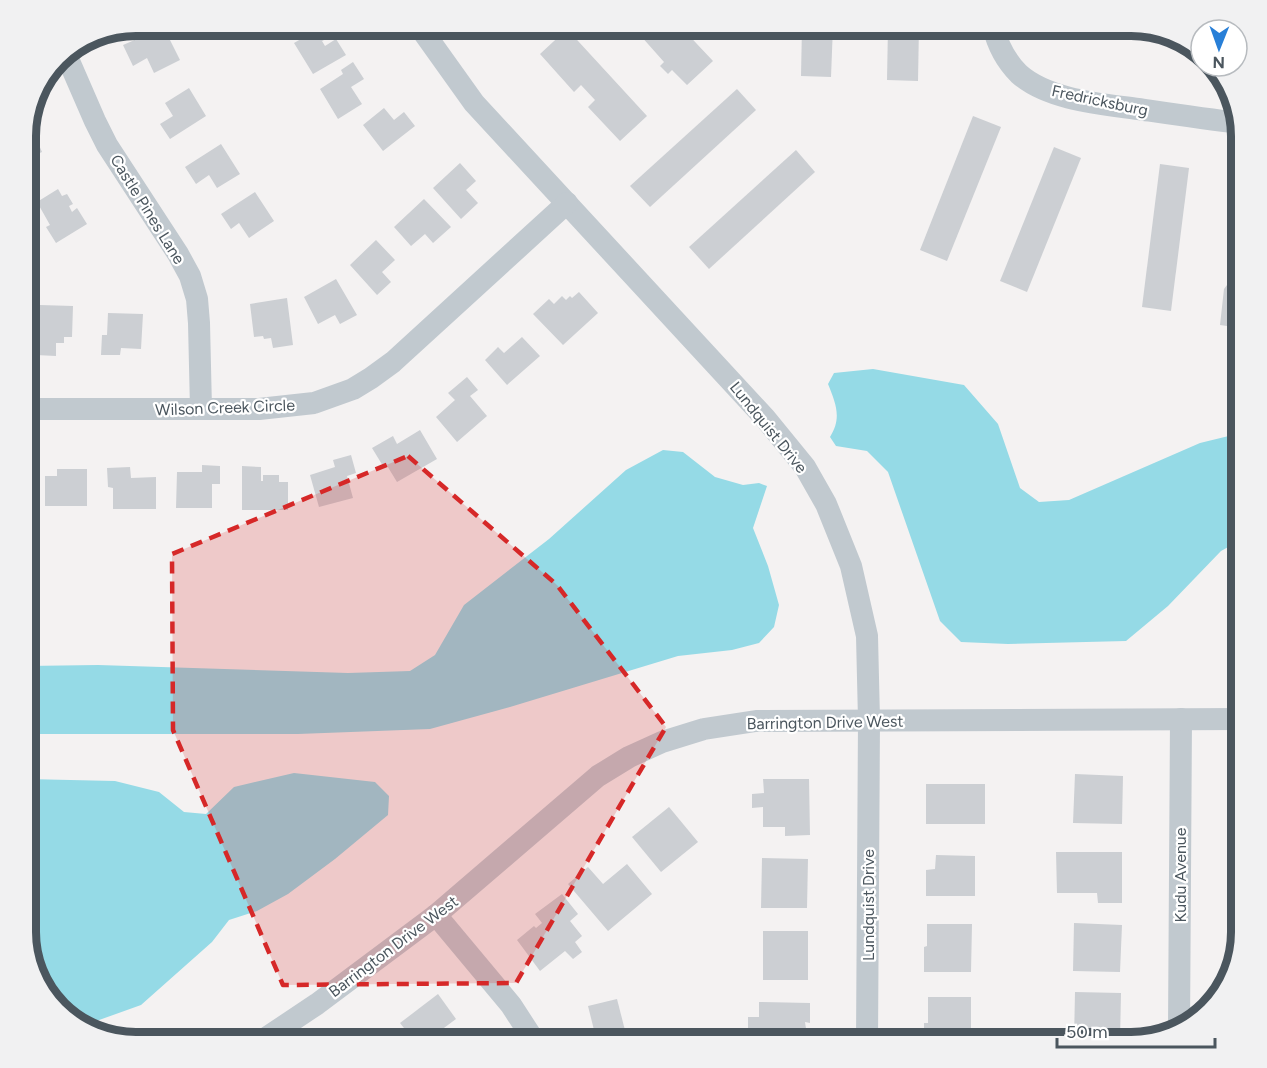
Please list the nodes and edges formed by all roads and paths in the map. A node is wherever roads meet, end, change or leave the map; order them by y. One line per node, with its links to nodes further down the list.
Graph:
1 (426, 36): 5 (street, Lundquist Drive)
2 (996, 36): 4 (street, Fredricksburg)
3 (69, 62): 7 (street, Castle Pines Lane)
4 (1230, 122)
5 (567, 203): 7 (street, Wilson Creek Circle); 10 (street, Lundquist Drive)
6 (36, 409): 7 (street, Wilson Creek Circle)
7 (201, 409)
8 (1181, 719): 9 (street, Barrington Drive West); 10 (street, Barrington Drive West); 12 (street, Kudu Avenue)
9 (1231, 719)
10 (869, 720): 11 (street, Barrington Drive West); 15 (street, Lundquist Drive)
11 (436, 915): 13 (street, Barrington Drive West); 14 (street)
12 (1179, 1019)
13 (275, 1032)
14 (529, 1032)
15 (867, 1032)

